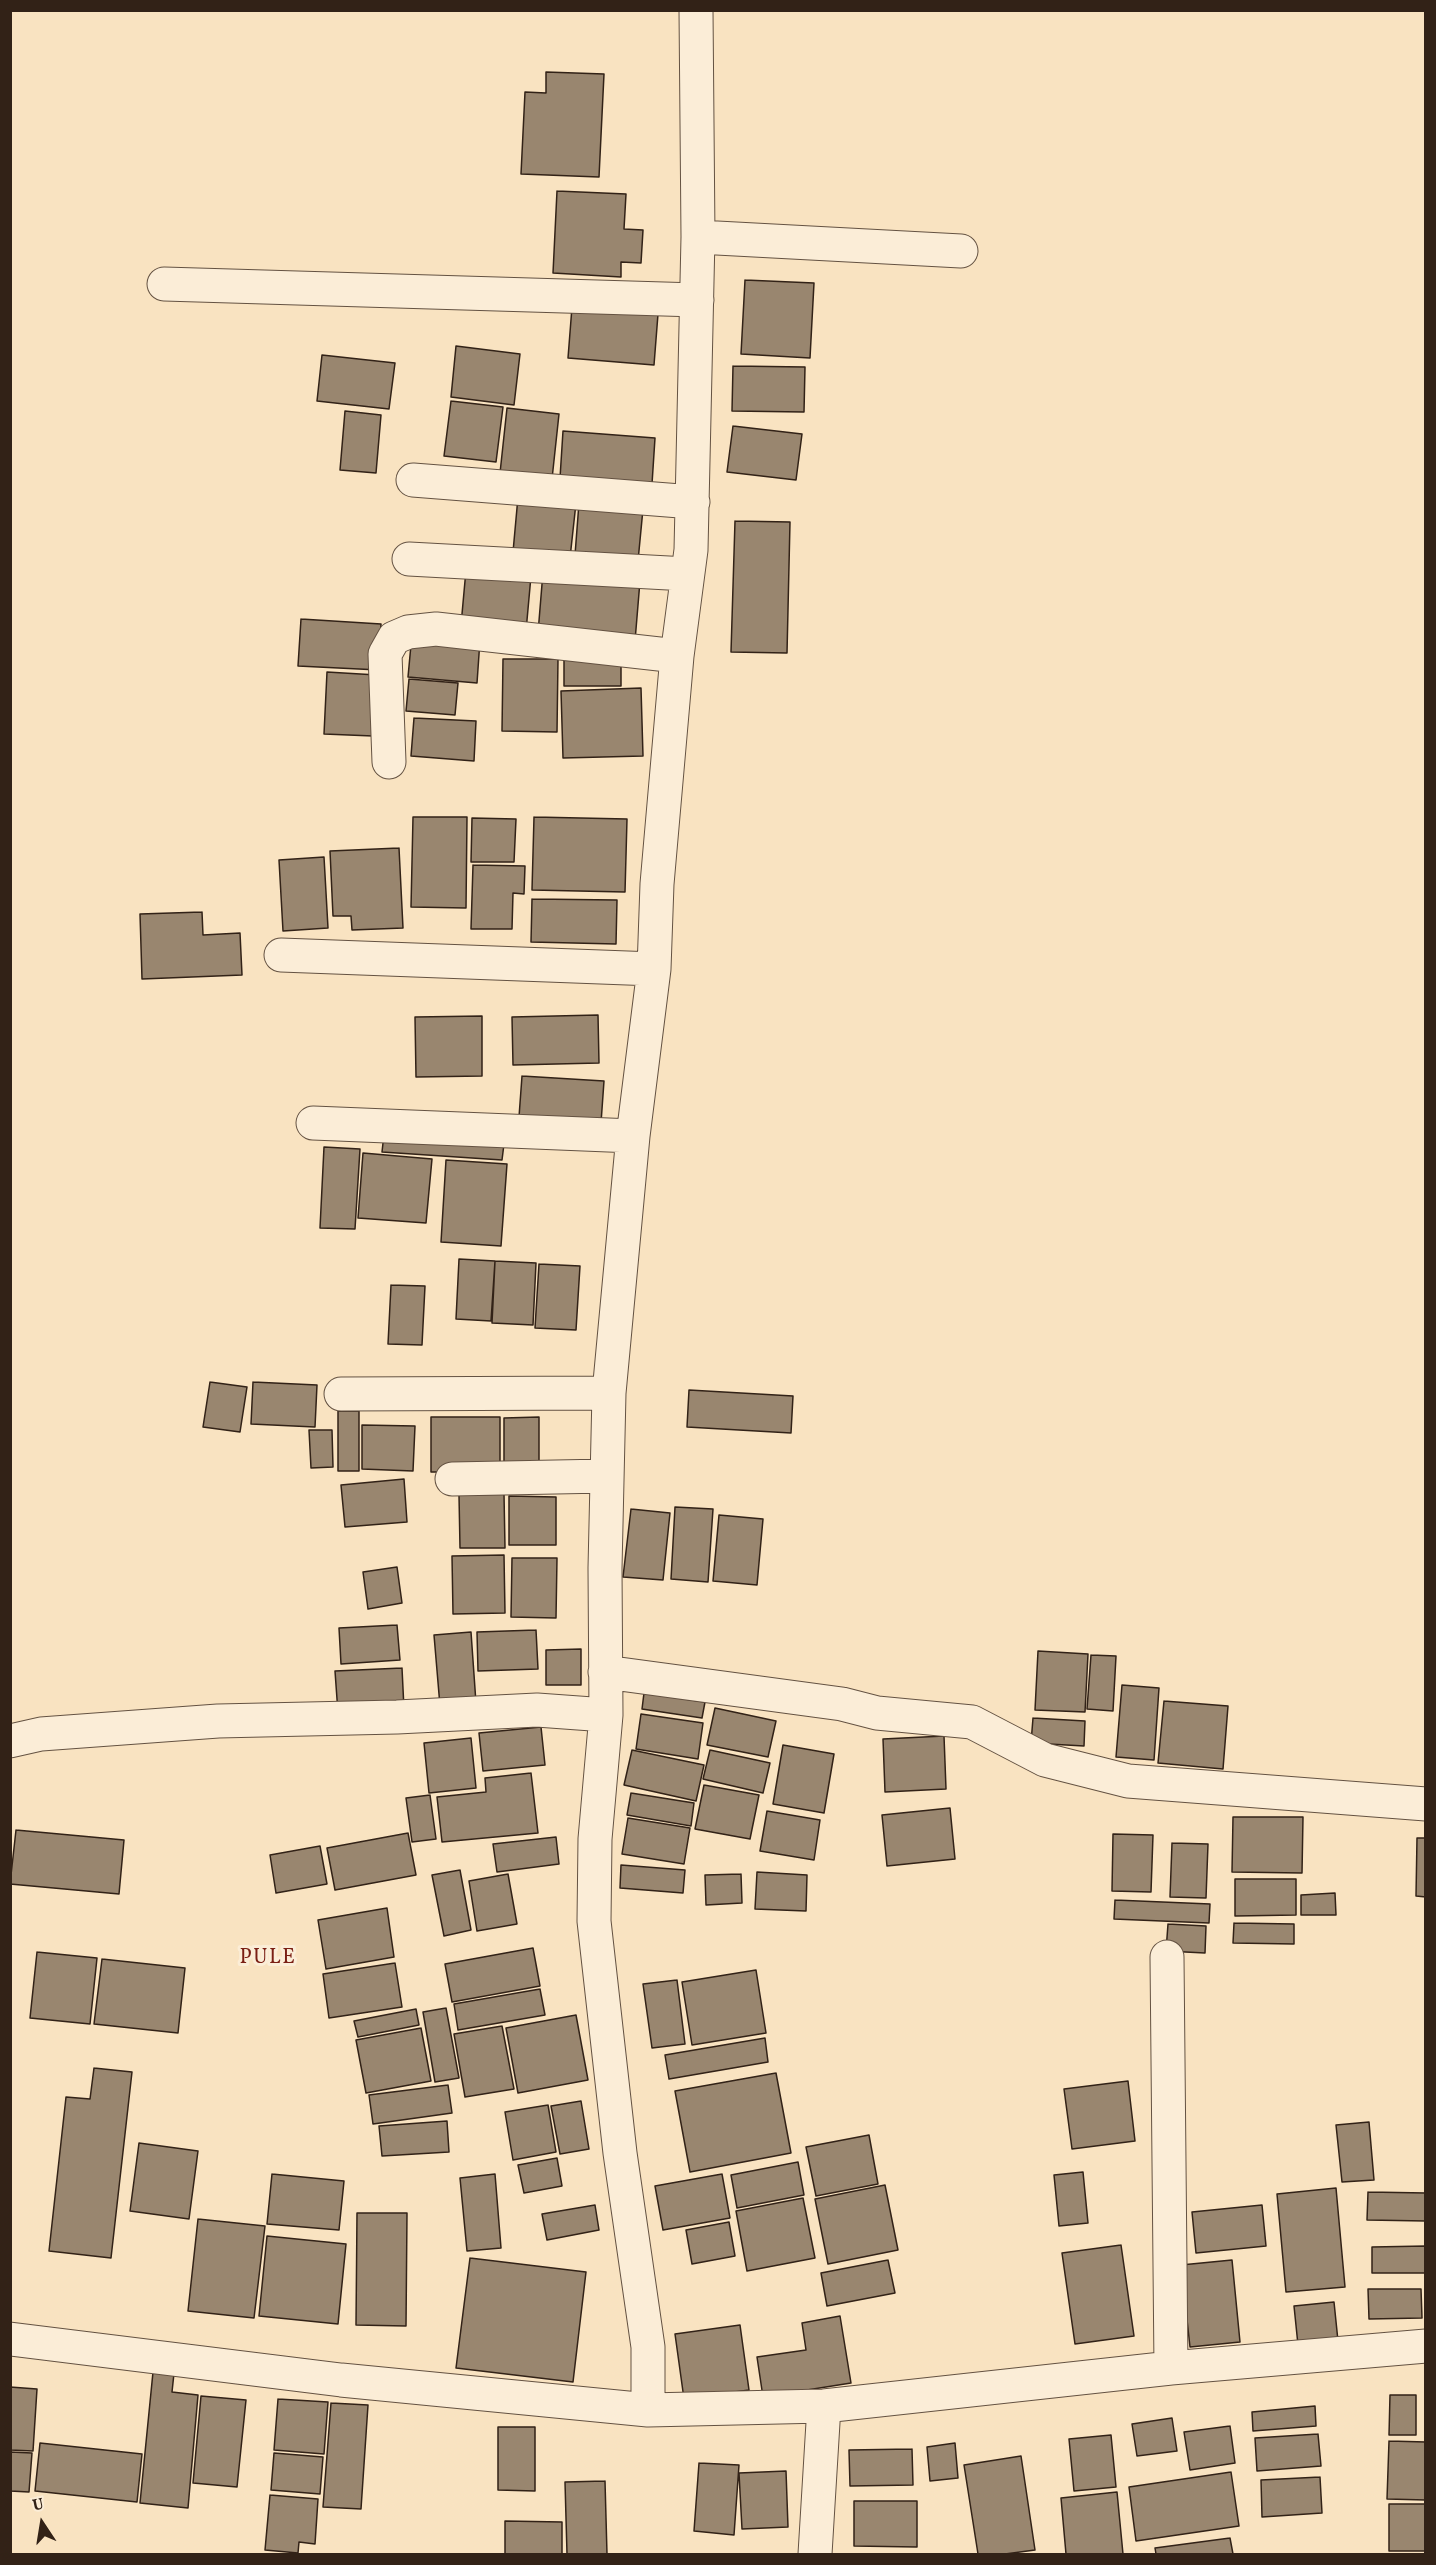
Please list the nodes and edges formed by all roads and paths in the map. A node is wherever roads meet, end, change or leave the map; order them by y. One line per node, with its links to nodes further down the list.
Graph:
1 (696, 10): 2 (street)
2 (698, 237): 3 (street); 5 (street)
3 (961, 251)
4 (164, 284): 5 (street)
5 (697, 300): 7 (street)
6 (413, 480): 7 (street)
7 (693, 502): 9 (street)
8 (409, 559): 9 (street)
9 (687, 574): 10 (street)
10 (677, 656): 11 (street); 13 (street)
11 (388, 762)
12 (281, 955): 13 (street)
13 (654, 969): 15 (street)
14 (313, 1123): 15 (street)
15 (633, 1136): 16 (street)
16 (609, 1393): 17 (street); 18 (street)
17 (341, 1394)
18 (607, 1476): 19 (street); 20 (street)
19 (452, 1479)
20 (605, 1672): 21 (street); 23 (street)
21 (606, 1715): 22 (street); 29 (street)
22 (10, 1741)
23 (1425, 1804)
24 (1167, 1958): 27 (street)
25 (10, 2338): 29 (street)
26 (1425, 2346): 27 (street)
27 (1171, 2368): 28 (street)
28 (824, 2406): 29 (street); 30 (street)
29 (648, 2410)
30 (815, 2554)

